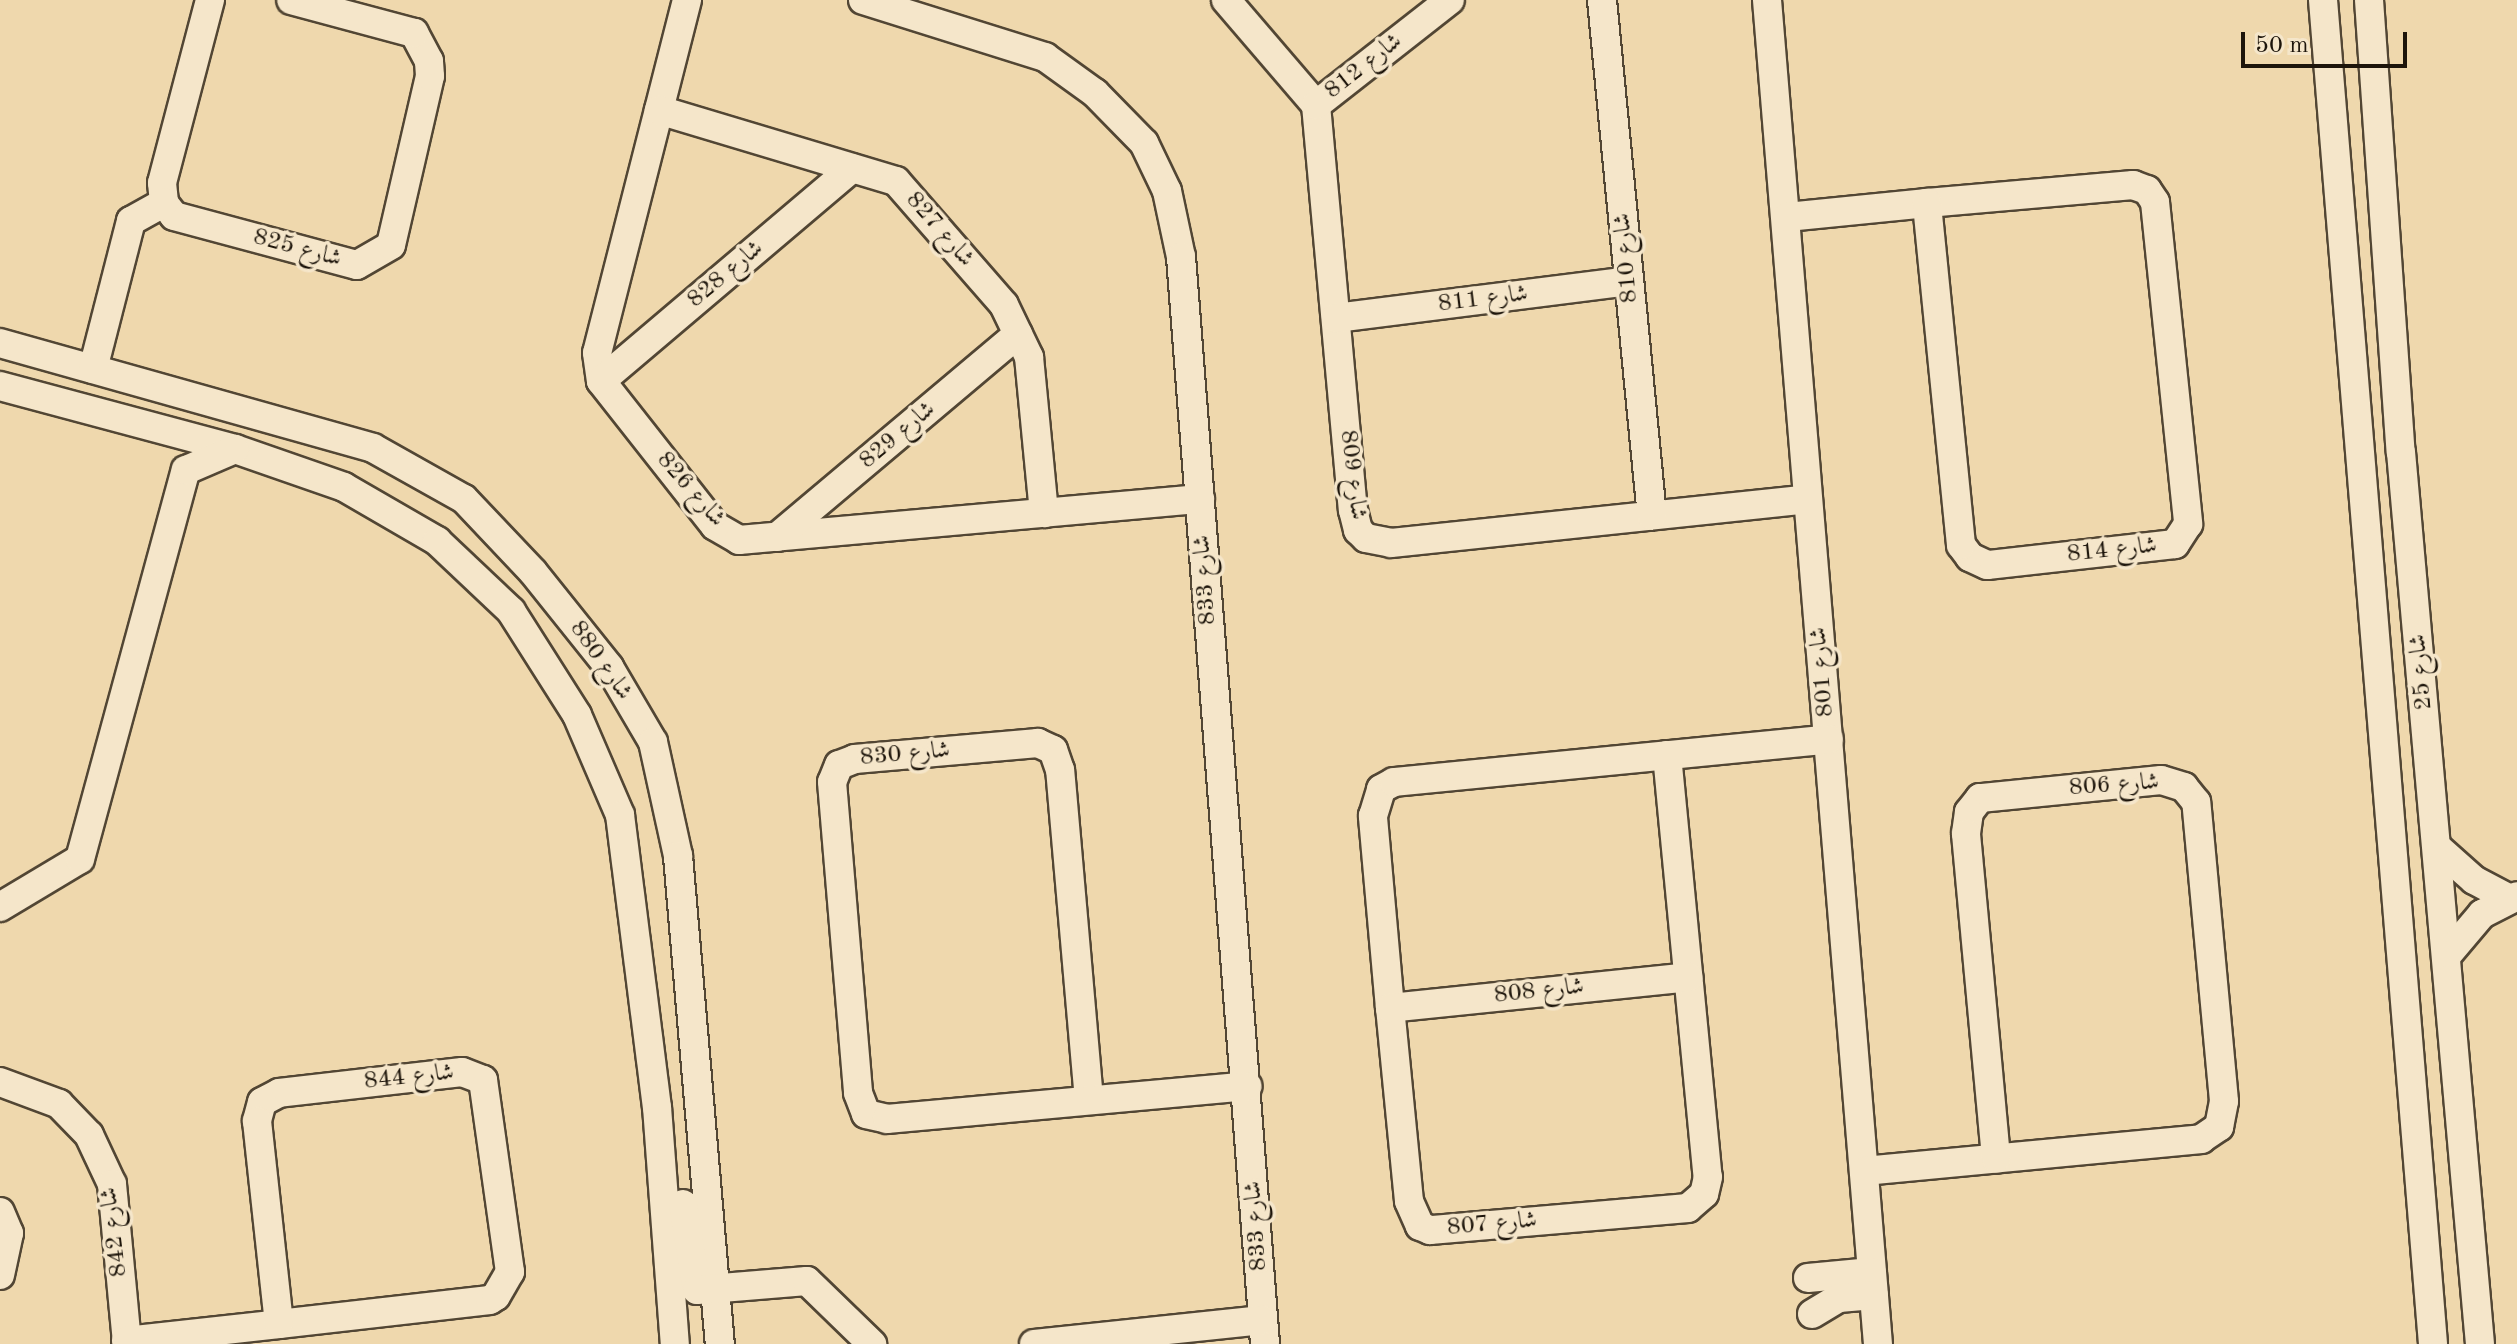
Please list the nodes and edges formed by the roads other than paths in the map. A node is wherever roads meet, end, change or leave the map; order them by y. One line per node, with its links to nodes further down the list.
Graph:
1 (210, 0): 14 (street)
2 (291, 0): 14 (street, شارع 825)
3 (687, 0): 12 (street)
4 (863, 0): 25 (street, شارع 833)
5 (1226, 0): 11 (street)
6 (1450, 0): 11 (street, شارع 812)
7 (1602, 0): 17 (street, شارع 810)
8 (1767, 0): 16 (street, شارع 801)
9 (2323, 0): 30 (street, شارع 25)
10 (2369, 0): 31 (street, شارع 25)
11 (1316, 105): 18 (street, شارع 809)
12 (659, 110): 13 (street, شارع 827); 22 (street)
13 (852, 168): 19 (street, شارع 827); 22 (street, شارع 828)
14 (164, 203): 21 (street)
15 (1927, 203): 15 (street, شارع 814); 16 (street, شارع 814)
16 (1787, 217): 26 (street, شارع 801)
17 (1629, 281): 18 (street, شارع 811); 28 (street, شارع 810)
18 (1336, 318): 28 (street, شارع 809)
19 (1018, 334): 27 (street, شارع 827); 29 (street, شارع 829)
20 (0, 343): 21 (street, شارع 880)
21 (93, 369): 50 (street, شارع 880)
22 (601, 381): 29 (street, شارع 826)
23 (0, 386): 24 (street, شارع 880)
24 (235, 449): 36 (street); 43 (street, شارع 880)
25 (1200, 499): 27 (street, شارع 826); 41 (street, شارع 833)
26 (1807, 499): 28 (street, شارع 809); 32 (street, شارع 801)
27 (1044, 513): 29 (street, شارع 826)
28 (1652, 516)
29 (777, 537)
30 (2372, 637): 31 (street); 61 (street, شارع 25)
31 (2419, 637): 34 (street, شارع 25)
32 (1829, 739): 33 (street, شارع 807); 45 (street, شارع 801)
33 (1667, 755): 38 (street, شارع 807); 39 (street, شارع 807)
34 (2438, 848): 35 (street); 37 (street, شارع 25)
35 (2512, 897): 37 (street)
36 (0, 907)
37 (2449, 953): 62 (street, شارع 25)
38 (1688, 977): 39 (street, شارع 808); 39 (street, شارع 807)
39 (1390, 1008)
40 (0, 1082): 55 (street, شارع 842)
41 (1247, 1086): 42 (street, شارع 830); 53 (street, شارع 833)
42 (1089, 1100): 42 (street, شارع 830)
43 (657, 1107): 50 (street); 56 (street, شارع 880)
44 (1996, 1159): 44 (street, شارع 806); 45 (street, شارع 806)
45 (1864, 1171): 49 (street, شارع 801)
46 (0, 1212): 47 (street)
47 (0, 1275)
48 (1808, 1278): 49 (street)
49 (1873, 1284): 51 (street); 60 (street, شارع 801)
50 (716, 1285): 57 (street, شارع 880); 58 (street)
51 (1812, 1314)
52 (279, 1324): 52 (street, شارع 844); 55 (street, شارع 844)
53 (1264, 1332): 54 (street)
54 (1109, 1340): 59 (street)
55 (126, 1342)
56 (675, 1344)
57 (720, 1344)
58 (872, 1344)
59 (1034, 1344)
60 (1878, 1344)
61 (2433, 1344)
62 (2480, 1344)

